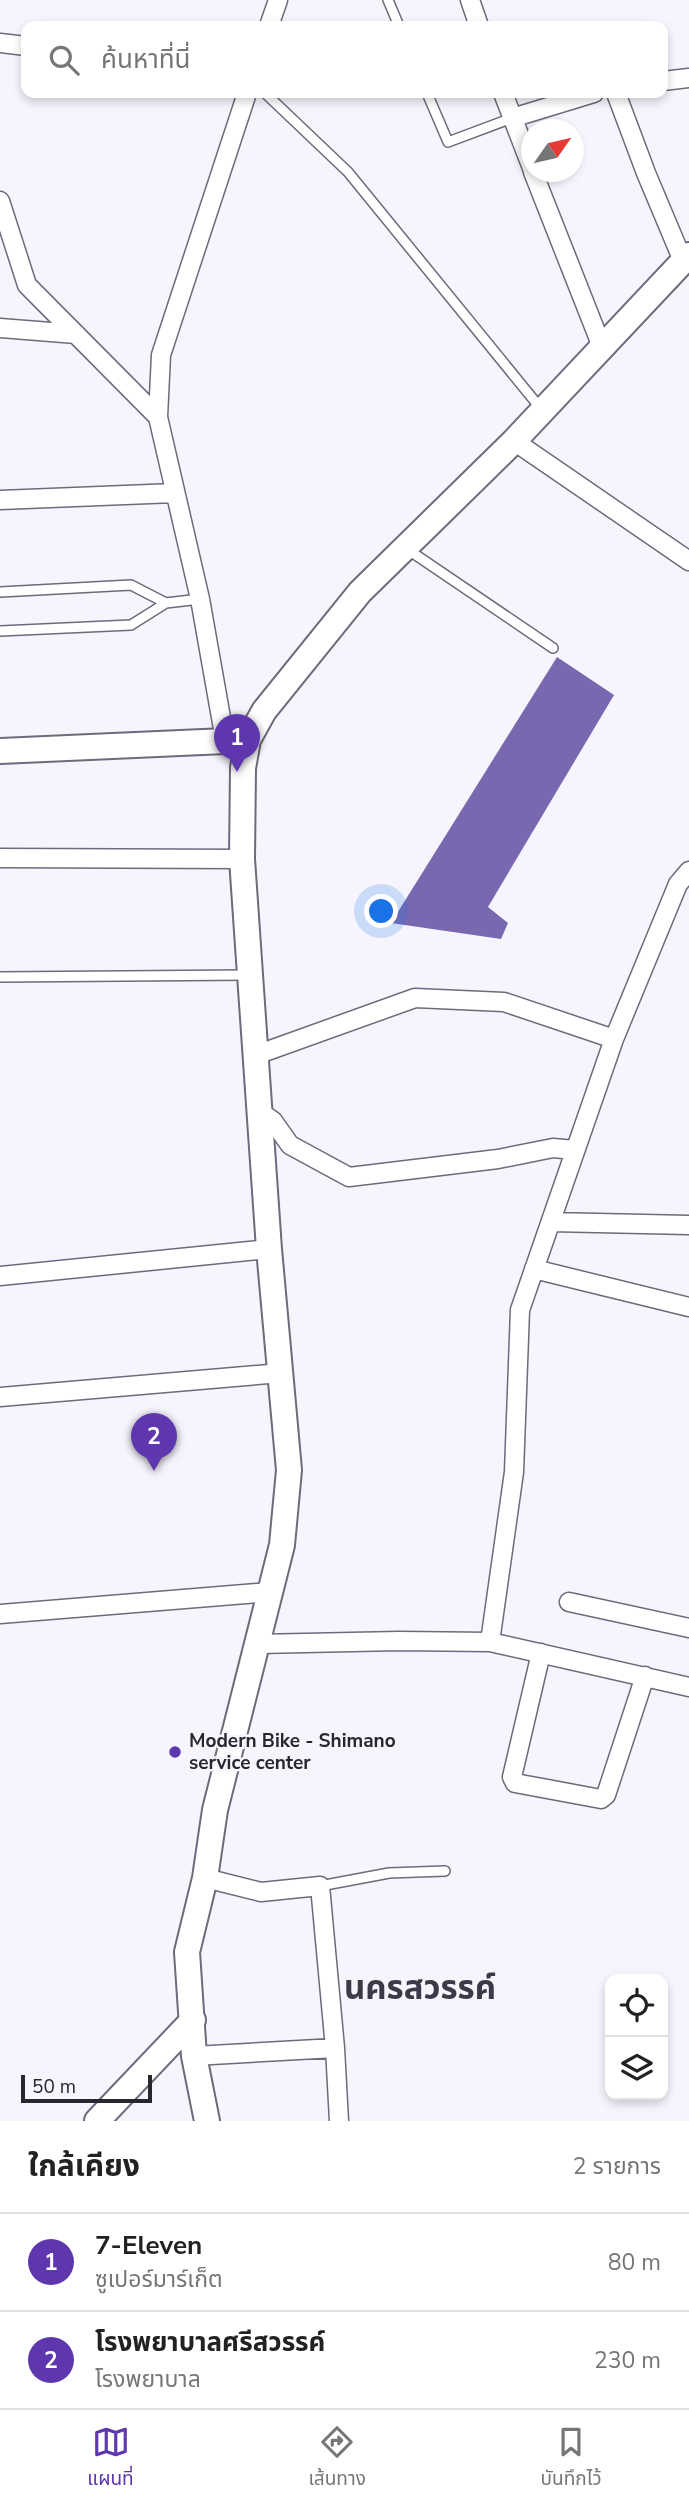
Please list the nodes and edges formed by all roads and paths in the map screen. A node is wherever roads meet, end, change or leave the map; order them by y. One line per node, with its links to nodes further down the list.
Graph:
1 (278, 0): 4 (street)
2 (388, 0): 5 (lane)
3 (470, 0): 6 (street)
4 (271, 21)
5 (397, 21)
6 (477, 21)
7 (0, 43): 8 (street)
8 (21, 45)
9 (689, 78): 10 (street)
10 (668, 80)
11 (245, 98): 26 (street)
12 (270, 98): 25 (lane)
13 (429, 98): 17 (lane)
14 (505, 98): 17 (street)
15 (578, 98): 17 (street)
16 (618, 98): 21 (street)
17 (512, 118): 18 (street)
18 (521, 141)
19 (537, 182): 24 (street)
20 (1, 205): 23 (street)
21 (686, 258): 24 (street)
22 (0, 328): 23 (street)
23 (76, 334): 26 (street)
24 (603, 347): 25 (street)
25 (543, 410): 27 (street)
26 (158, 417): 28 (street)
27 (513, 441): 30 (street); 31 (street)
28 (176, 493): 29 (street); 33 (street)
29 (0, 500)
30 (405, 548): 36 (lane); 37 (street)
31 (689, 561)
32 (0, 592): 34 (lane)
33 (200, 599): 34 (lane); 37 (street)
34 (166, 603): 35 (lane)
35 (0, 631)
36 (554, 648)
37 (237, 740): 38 (street); 40 (street)
38 (0, 751)
39 (0, 858): 40 (street)
40 (242, 859): 42 (street)
41 (689, 871): 44 (street)
42 (250, 975): 43 (lane); 45 (street)
43 (0, 977)
44 (614, 1039): 45 (street); 47 (street)
45 (256, 1055): 46 (street)
46 (260, 1112): 47 (street); 50 (street)
47 (575, 1150): 48 (street)
48 (551, 1222): 49 (street); 51 (street)
49 (689, 1225)
50 (269, 1249): 52 (street); 54 (street)
51 (534, 1269): 53 (street); 60 (street)
52 (0, 1276)
53 (689, 1307)
54 (281, 1373): 55 (street); 56 (street)
55 (0, 1396)
56 (270, 1592): 58 (street); 61 (street)
57 (569, 1602): 59 (street)
58 (0, 1614)
59 (689, 1628)
60 (490, 1642): 61 (street); 62 (street)
61 (257, 1644): 66 (street)
62 (541, 1653): 63 (street); 63 (street)
63 (645, 1676): 64 (street)
64 (688, 1683)
65 (445, 1871): 67 (lane)
66 (205, 1878): 67 (street); 68 (street)
67 (320, 1886): 69 (street)
68 (193, 2020): 70 (street); 71 (street)
69 (335, 2048): 70 (street); 73 (street)
70 (194, 2056): 72 (street)
71 (97, 2121)
72 (207, 2121)
73 (339, 2121)

